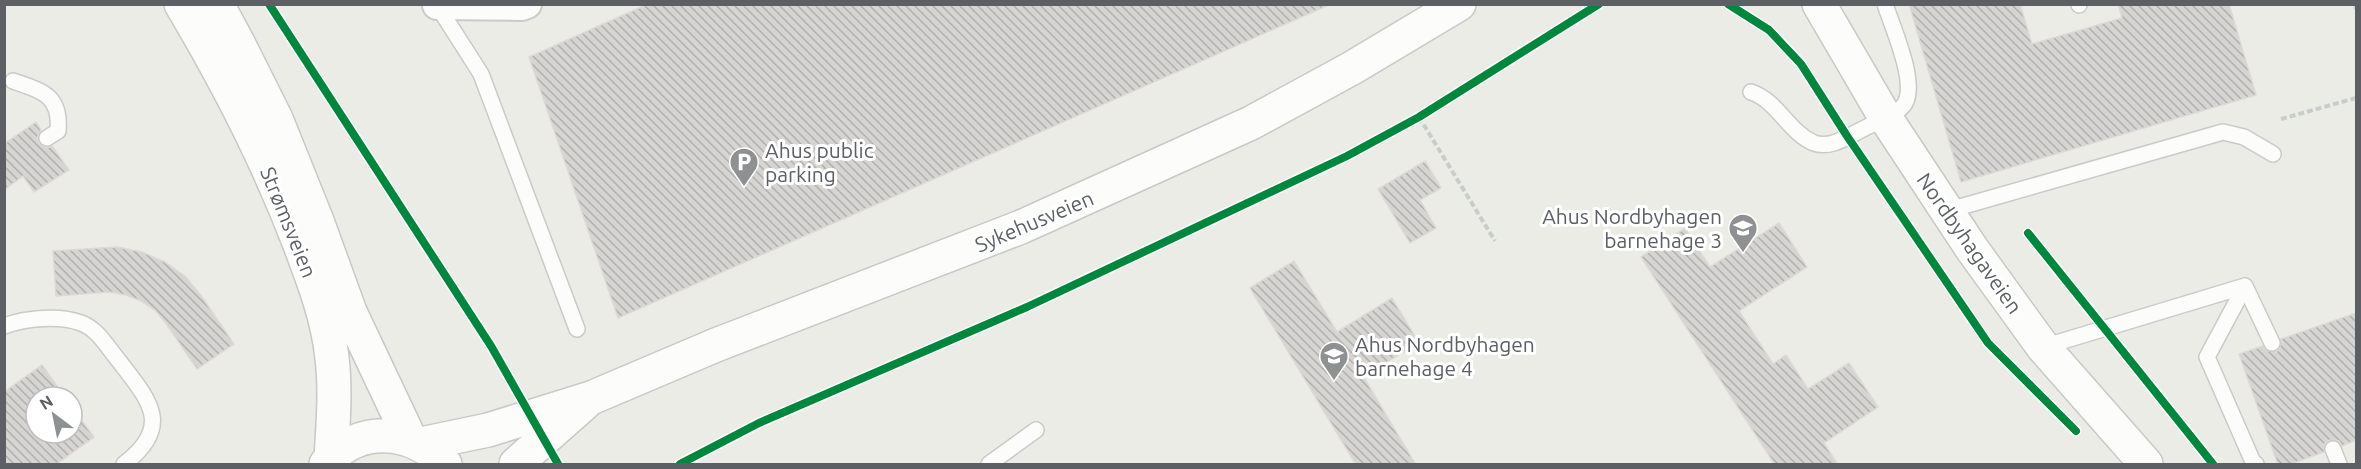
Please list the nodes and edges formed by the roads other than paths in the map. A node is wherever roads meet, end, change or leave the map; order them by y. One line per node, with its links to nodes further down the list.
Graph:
1 (181, 4): 23 (main road, Strømsveien)
2 (216, 4): 21 (main road, Strømsveien)
3 (527, 4): 7 (street)
4 (1459, 4): 19 (main road, Sykehusveien)
5 (1819, 4): 10 (main road, Nordbyhagaveien)
6 (1885, 4): 10 (lane)
7 (437, 5): 16 (lane)
8 (13, 81): 11 (lane)
9 (1751, 92): 10 (lane)
10 (1885, 117): 13 (main road, Nordbyhagaveien)
11 (47, 138)
12 (2272, 154): 13 (lane)
13 (1946, 211): 18 (main road, Nordbyhagaveien)
14 (2245, 286): 17 (lane); 18 (lane); 28 (lane)
15 (4, 326): 24 (lane)
16 (577, 329)
17 (2272, 343)
18 (2043, 347): 27 (main road, Nordbyhagaveien)
19 (591, 398): 21 (main road, Sykehusveien); 25 (main road, Sykehusveien)
20 (1036, 430): 26 (lane)
21 (425, 449): 23 (main road, Sykehusveien)
22 (2333, 449): 29 (lane)
23 (328, 462)
24 (124, 465)
25 (516, 465)
26 (989, 465)
27 (2146, 465)
28 (2256, 465)
29 (2338, 465)

